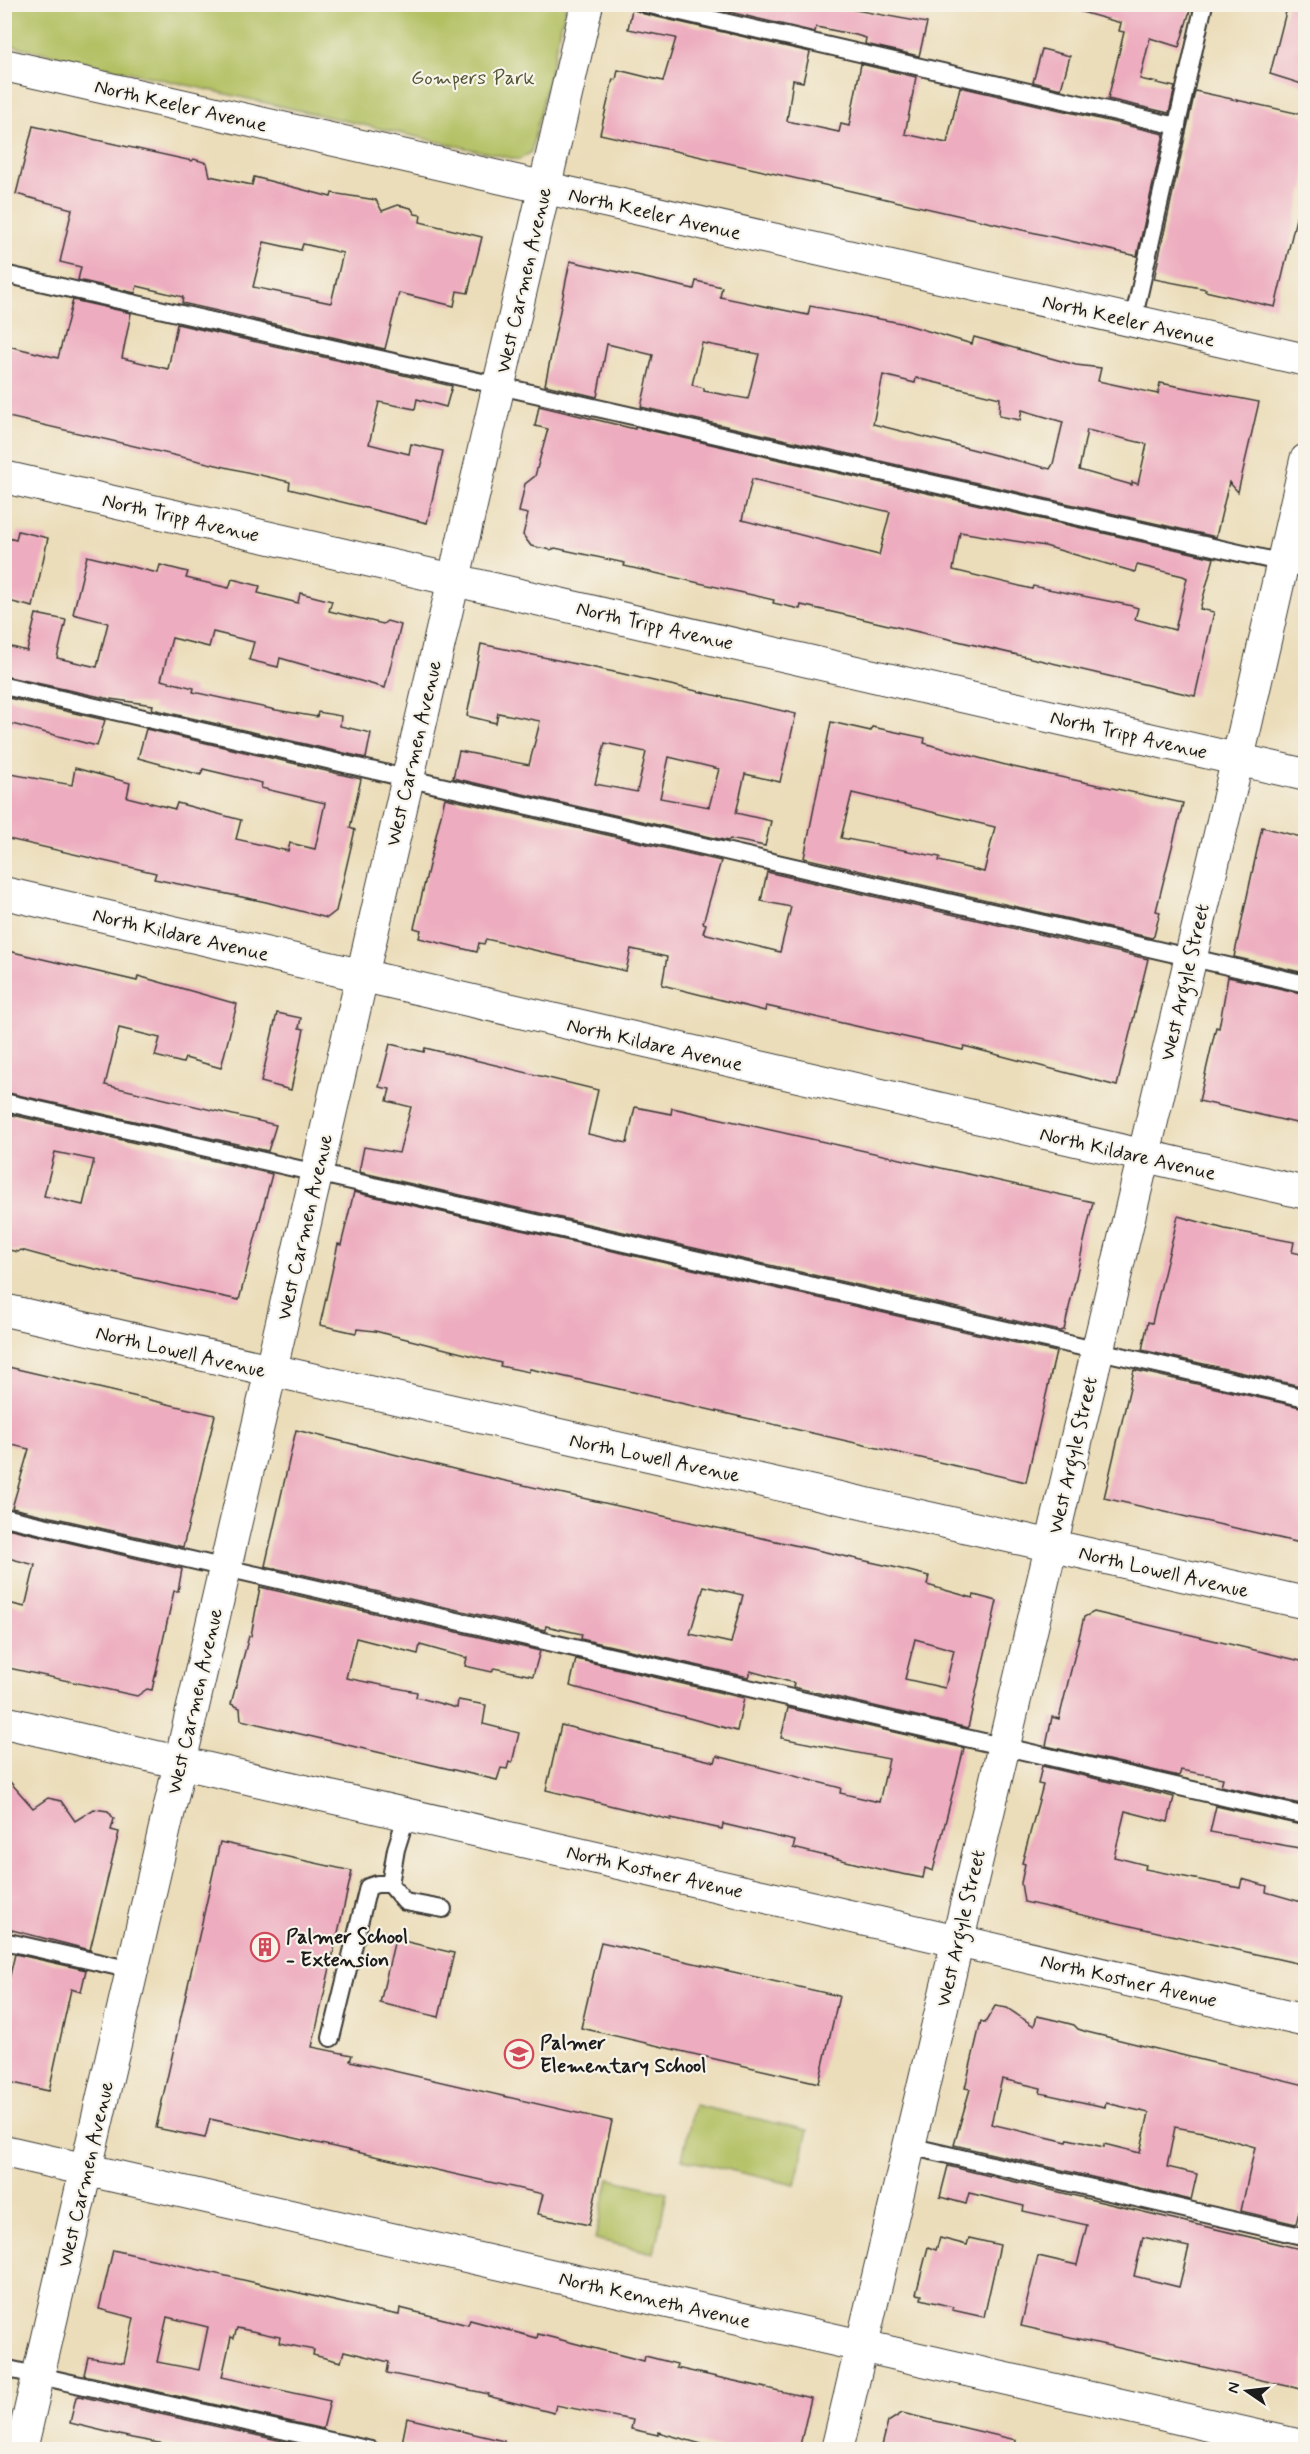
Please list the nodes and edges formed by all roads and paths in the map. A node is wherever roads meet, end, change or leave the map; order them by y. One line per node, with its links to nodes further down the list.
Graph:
1 (587, 4): 6 (street, West Carmen Avenue)
2 (646, 4): 5 (lane)
3 (1204, 4): 5 (lane)
4 (4, 66): 6 (street, North Keeler Avenue)
5 (1177, 126): 8 (lane)
6 (544, 188): 8 (street, North Keeler Avenue); 10 (street, West Carmen Avenue)
7 (4, 274): 10 (lane)
8 (1133, 321): 9 (street, North Keeler Avenue)
9 (1305, 360)
10 (498, 386): 13 (lane); 14 (street, West Carmen Avenue)
11 (1305, 460): 13 (street, West Argyle Street)
12 (4, 477): 14 (street, North Tripp Avenue)
13 (1294, 566): 16 (street, West Argyle Street)
14 (454, 579): 16 (street, North Tripp Avenue); 18 (street, West Carmen Avenue)
15 (4, 686): 18 (lane)
16 (1237, 759): 17 (street, North Tripp Avenue); 20 (street, West Argyle Street)
17 (1305, 775)
18 (408, 777): 20 (lane); 21 (street, West Carmen Avenue)
19 (4, 893): 21 (street, North Kildare Avenue)
20 (1190, 957): 22 (lane); 24 (street, West Argyle Street)
21 (362, 976): 24 (street, North Kildare Avenue); 25 (street, West Carmen Avenue)
22 (1305, 984)
23 (4, 1102): 25 (lane)
24 (1142, 1156): 26 (street, North Kildare Avenue); 28 (street, West Argyle Street)
25 (316, 1173): 28 (lane); 29 (street, West Carmen Avenue)
26 (1305, 1192)
27 (4, 1310): 29 (street, North Lowell Avenue)
28 (1097, 1349): 30 (lane); 32 (street, West Argyle Street)
29 (270, 1371): 32 (street, North Lowell Avenue); 33 (street, West Carmen Avenue)
30 (1305, 1398)
31 (4, 1517): 33 (lane)
32 (1051, 1544): 34 (street, North Lowell Avenue); 36 (street, West Argyle Street)
33 (225, 1566): 36 (lane); 37 (street, West Carmen Avenue)
34 (1305, 1604)
35 (4, 1722): 37 (street, North Kostner Avenue)
36 (1003, 1747): 39 (lane); 43 (street, West Argyle Street)
37 (180, 1761): 38 (street, North Kostner Avenue); 44 (street, West Carmen Avenue)
38 (407, 1814): 40 (lane); 43 (street, North Kostner Avenue)
39 (1305, 1816)
40 (390, 1884): 41 (lane); 46 (lane)
41 (443, 1909)
42 (4, 1941): 44 (lane)
43 (957, 1941): 45 (street, North Kostner Avenue); 47 (street, West Argyle Street)
44 (132, 1970): 49 (street, West Carmen Avenue)
45 (1305, 2021)
46 (331, 2038)
47 (909, 2146): 50 (lane); 51 (street, West Argyle Street)
48 (4, 2151): 49 (street, North Kenneth Avenue)
49 (86, 2169): 51 (street, North Kenneth Avenue); 53 (street, West Carmen Avenue)
50 (1305, 2237)
51 (861, 2345): 54 (street, North Kenneth Avenue); 57 (street, West Argyle Street)
52 (4, 2368): 53 (lane)
53 (38, 2375): 55 (street, West Carmen Avenue); 56 (lane)
54 (1305, 2447)
55 (21, 2450)
56 (371, 2450)
57 (837, 2450)

